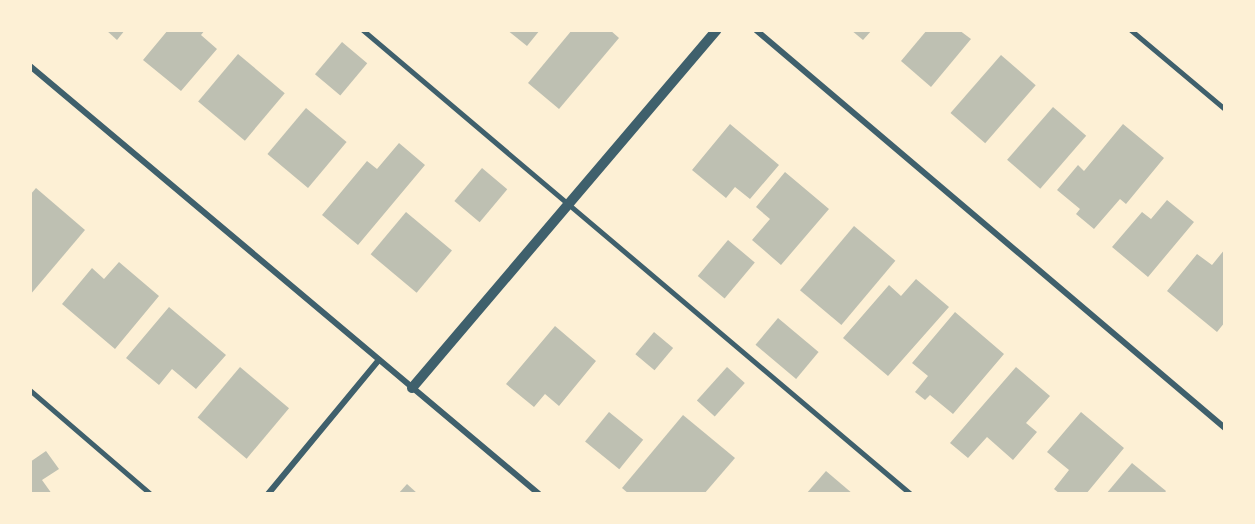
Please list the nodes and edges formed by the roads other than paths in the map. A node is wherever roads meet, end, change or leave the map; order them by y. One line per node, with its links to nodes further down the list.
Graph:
1 (363, 30): 7 (lane)
2 (717, 30): 7 (street)
3 (756, 30): 11 (street)
4 (1131, 30): 6 (lane)
5 (30, 66): 8 (street)
6 (1225, 109)
7 (570, 204): 9 (street); 15 (lane)
8 (379, 360): 9 (street); 13 (street)
9 (412, 388): 14 (street)
10 (30, 390): 12 (lane)
11 (1225, 428)
12 (151, 494)
13 (268, 494)
14 (539, 494)
15 (911, 494)

